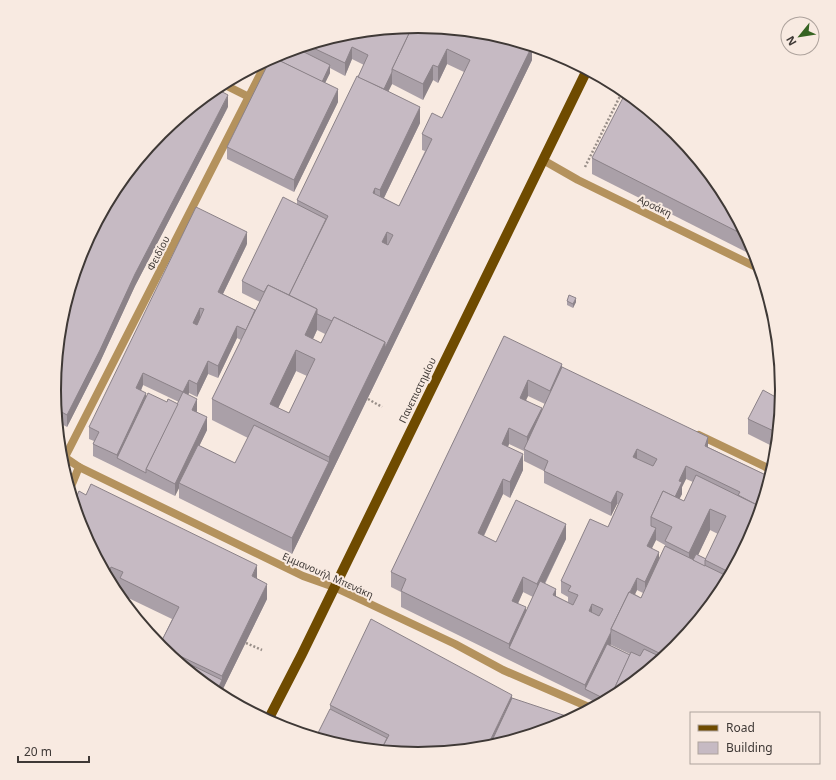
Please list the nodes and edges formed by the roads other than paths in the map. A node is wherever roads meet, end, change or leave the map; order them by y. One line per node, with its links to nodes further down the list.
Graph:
1 (263, 68): 4 (street, Φειδίου)
2 (585, 75): 5 (main road, Πανεπιστημίου)
3 (229, 87): 4 (street)
4 (249, 97): 8 (street, Φειδίου)
5 (543, 160): 6 (street, Αρσάκη); 13 (main road, Πανεπιστημίου)
6 (752, 265)
7 (691, 431): 11 (street)
8 (66, 450)
9 (68, 459): 10 (street, Εμμανουήλ Μπενάκη)
10 (79, 467): 12 (street); 13 (street, Εμμανουήλ Μπενάκη)
11 (766, 467)
12 (73, 482)
13 (334, 587): 14 (street, Εμμανουήλ Μπενάκη); 15 (main road, Πανεπιστημίου)
14 (585, 705)
15 (271, 715)

